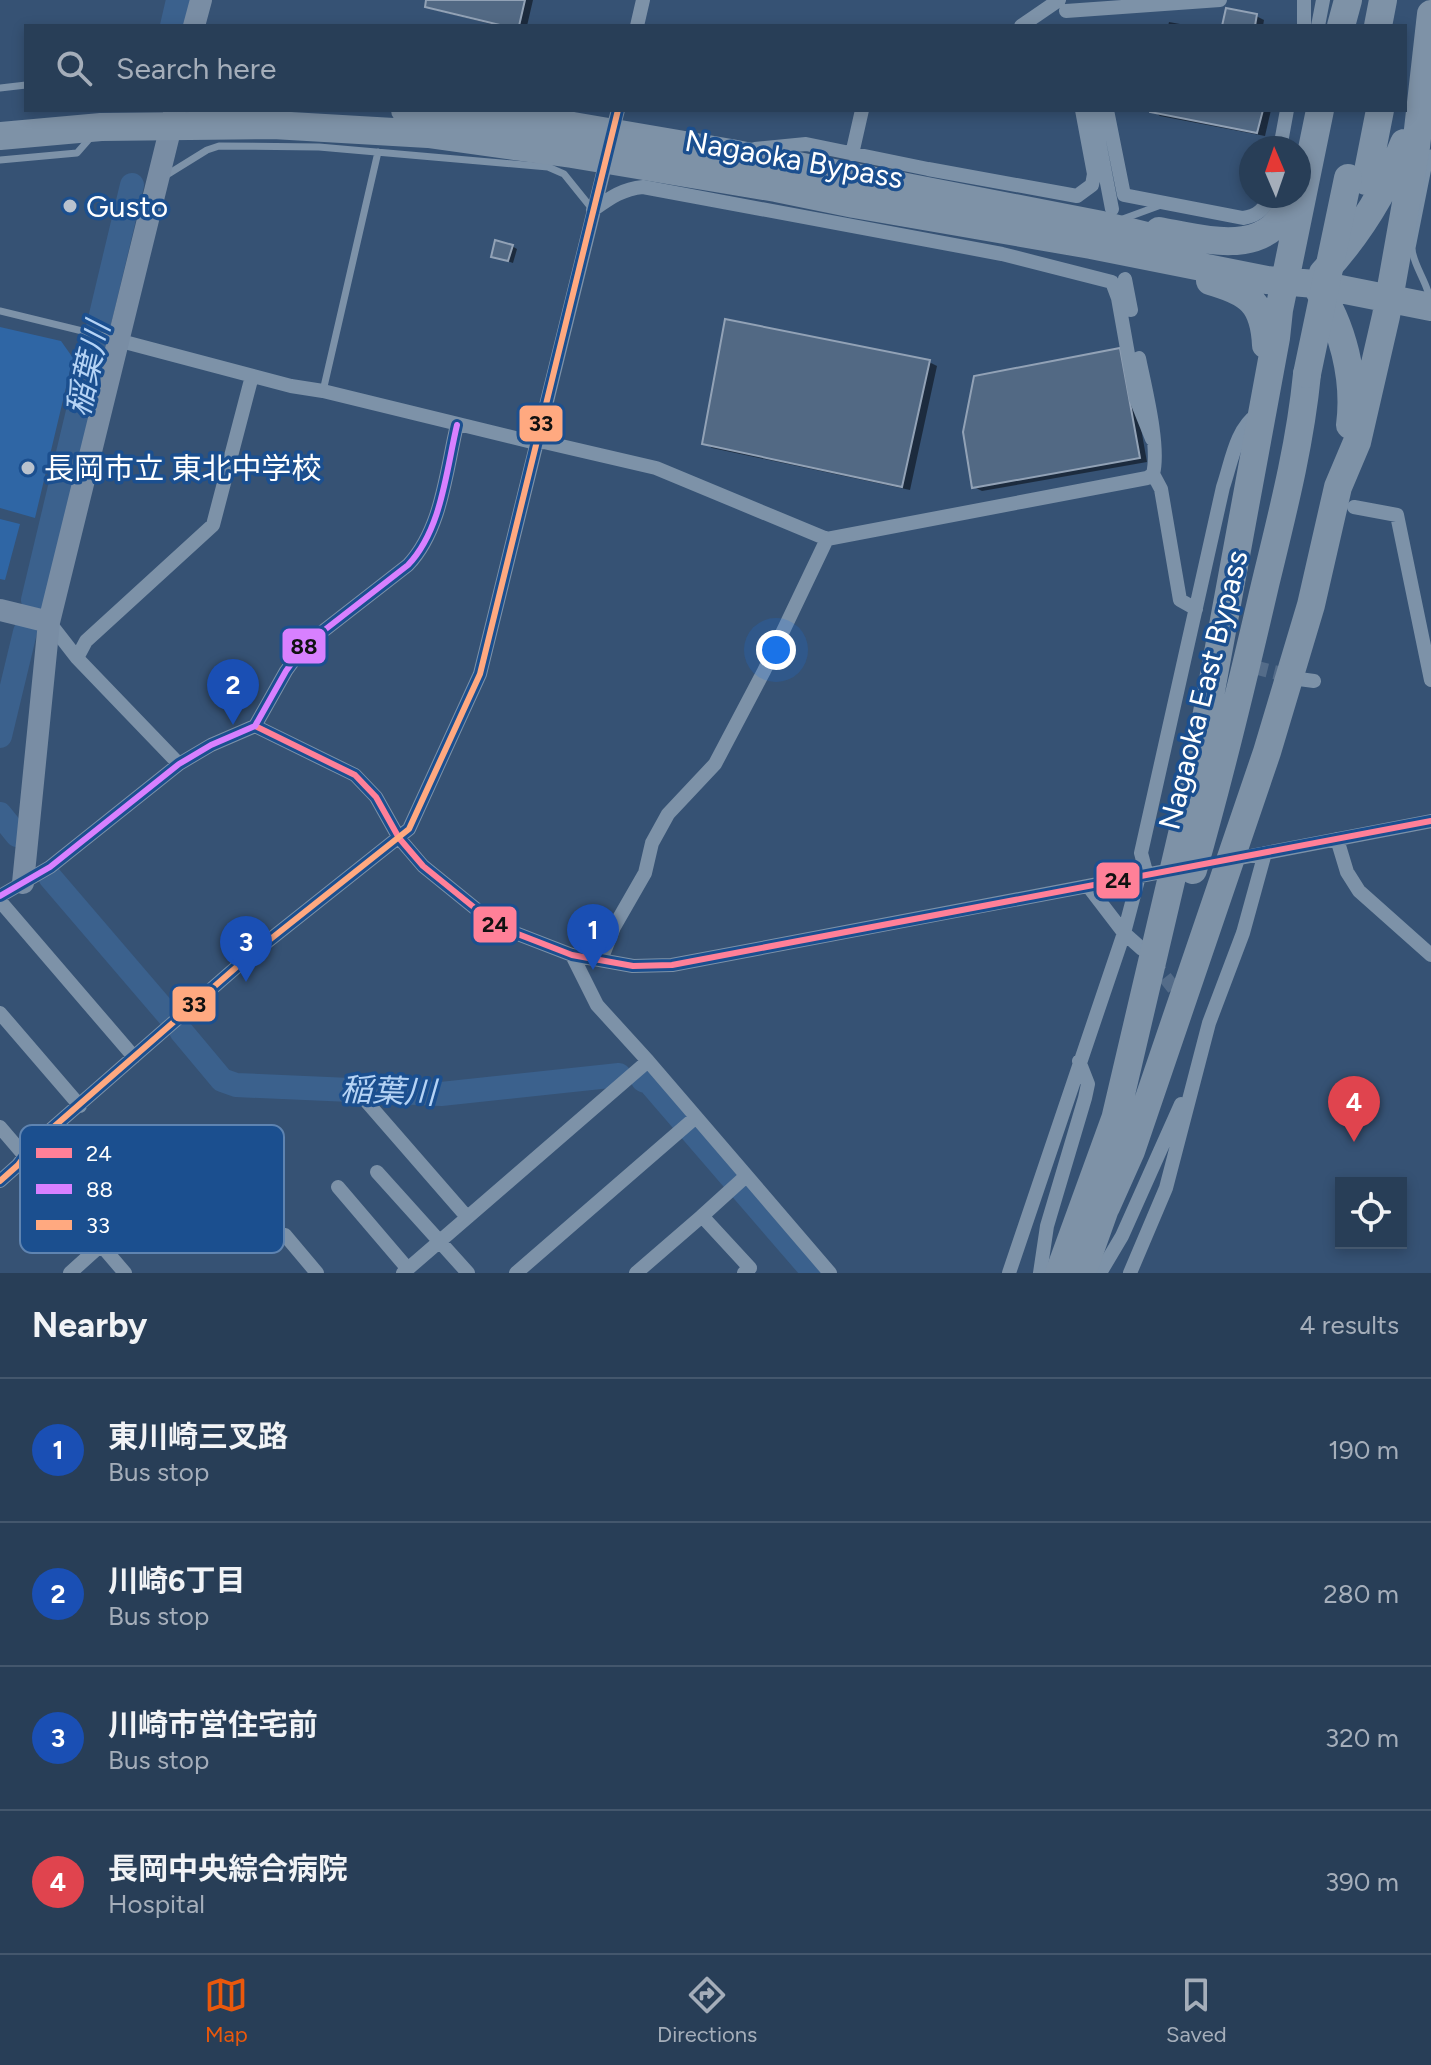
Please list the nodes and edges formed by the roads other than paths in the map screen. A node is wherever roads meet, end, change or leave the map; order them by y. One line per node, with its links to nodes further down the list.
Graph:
1 (201, 0): 11 (street)
2 (643, 0): 12 (street)
3 (1220, 0): 9 (street)
4 (1304, 0): 15 (street)
5 (1323, 0): 16 (street)
6 (1348, 0): 17 (highway)
7 (1383, 0): 18 (highway)
8 (1401, 0): 19 (highway)
9 (1063, 4): 13 (street); 14 (street)
10 (1431, 14): 22 (highway)
11 (195, 24)
12 (637, 24)
13 (1025, 24)
14 (1068, 24)
15 (1304, 24)
16 (1318, 24)
17 (1342, 24)
18 (1378, 24)
19 (1396, 24)
20 (24, 85): 21 (lane)
21 (0, 88)
22 (1420, 102): 54 (highway); 56 (highway)
23 (53, 112): 33 (highway)
24 (426, 112): 36 (highway, Nagaoka Bypass)
25 (862, 112): 43 (street)
26 (1082, 112): 47 (street)
27 (1093, 112): 53 (street)
28 (1107, 112): 48 (street)
29 (1287, 112): 38 (street)
30 (1361, 112): 45 (highway, Nagaoka East Bypass)
31 (1379, 112): 45 (highway, Nagaoka East Bypass)
32 (1318, 115): 39 (highway); 54 (highway)
33 (0, 116)
34 (172, 118): 35 (highway, Nagaoka Bypass); 36 (highway, Nagaoka Bypass); 46 (street)
35 (101, 127): 37 (highway, Nagaoka Bypass); 44 (lane)
36 (612, 135): 41 (highway, Nagaoka Bypass); 51 (street); 52 (highway, Nagaoka Bypass)
37 (0, 136)
38 (1282, 136)
39 (1309, 136)
40 (378, 152): 46 (lane); 51 (lane); 62 (lane)
41 (731, 153): 43 (street); 47 (highway, Nagaoka Bypass)
42 (1431, 153): 57 (lane)
43 (852, 154): 47 (street)
44 (0, 160)
45 (1357, 180): 54 (highway, Nagaoka East Bypass, bridge)
46 (157, 181): 59 (street)
47 (939, 182): 53 (highway, Nagaoka Bypass)
48 (1165, 204): 49 (street); 53 (lane)
49 (1264, 208)
50 (1287, 208): 53 (highway)
51 (593, 210): 52 (street); 66 (street)
52 (859, 216): 53 (highway, Nagaoka Bypass); 65 (street)
53 (1102, 226): 54 (highway, Nagaoka Bypass); 63 (highway)
54 (1313, 277): 56 (highway, Nagaoka Bypass); 61 (highway, Nagaoka East Bypass, bridge); 63 (highway); 68 (highway)
55 (1125, 279): 65 (street)
56 (1389, 300): 57 (highway, Nagaoka Bypass); 68 (highway)
57 (1430, 301)
58 (0, 311): 59 (lane)
59 (117, 340): 60 (street); 72 (street)
60 (252, 376): 62 (street); 75 (street)
61 (1316, 376): 104 (highway, Nagaoka East Bypass); 113 (highway, Nagaoka East Bypass)
62 (323, 391): 64 (street)
63 (1261, 413): 70 (street); 104 (highway)
64 (457, 425): 66 (street); 77 (street)
65 (1152, 439): 67 (street)
66 (536, 443): 69 (street); 80 (street)
67 (1153, 474): 69 (street); 70 (street)
68 (1346, 497): 76 (street); 113 (highway)
69 (827, 539): 93 (street)
70 (1196, 609): 73 (street)
71 (0, 610): 72 (street)
72 (49, 622): 75 (street); 86 (street)
73 (1185, 653): 74 (street); 85 (street)
74 (1205, 655)
75 (77, 658): 78 (street)
76 (1431, 680)
77 (255, 726): 78 (street); 80 (street)
78 (179, 764): 86 (street)
79 (1431, 821): 81 (street)
80 (399, 838): 91 (street); 97 (street)
81 (1337, 839): 82 (street); 92 (street)
82 (1265, 853): 83 (street); 96 (street)
83 (1240, 858)
84 (1161, 872): 85 (street)
85 (1139, 876): 87 (street); 89 (street)
86 (23, 883): 88 (street)
87 (1088, 886): 89 (street); 93 (street)
88 (0, 898): 97 (street)
89 (1124, 933): 90 (street); 99 (street)
90 (1142, 949)
91 (572, 955): 93 (street); 98 (street)
92 (1431, 955)
93 (601, 960)
94 (1192, 1011): 96 (street)
95 (0, 1013): 102 (street)
96 (1209, 1023): 100 (street)
97 (134, 1057): 102 (street)
98 (648, 1061): 103 (street); 115 (street)
99 (1079, 1061): 129 (street); 130 (street)
100 (1197, 1067): 133 (street); 134 (street)
101 (366, 1101): 115 (street)
102 (80, 1106): 105 (street)
103 (696, 1117): 110 (street); 125 (street)
104 (1114, 1124): 131 (highway, Nagaoka East Bypass)
105 (57, 1125)
106 (0, 1127): 107 (street)
107 (20, 1150)
108 (20, 1163): 111 (street)
109 (377, 1172): 117 (street)
110 (745, 1177): 114 (street); 128 (street)
111 (0, 1181)
112 (338, 1187): 120 (street)
113 (1106, 1207): 132 (highway, Nagaoka East Bypass)
114 (702, 1216): 126 (street); 127 (street)
115 (467, 1217): 117 (street)
116 (285, 1235): 123 (street)
117 (440, 1241): 120 (street); 124 (street)
118 (92, 1253): 121 (street)
119 (108, 1253): 122 (street)
120 (406, 1271)
121 (70, 1273)
122 (125, 1273)
123 (317, 1273)
124 (468, 1273)
125 (516, 1273)
126 (636, 1273)
127 (744, 1273)
128 (830, 1273)
129 (1009, 1273)
130 (1040, 1273)
131 (1059, 1273)
132 (1082, 1273)
133 (1100, 1273)
134 (1130, 1273)

